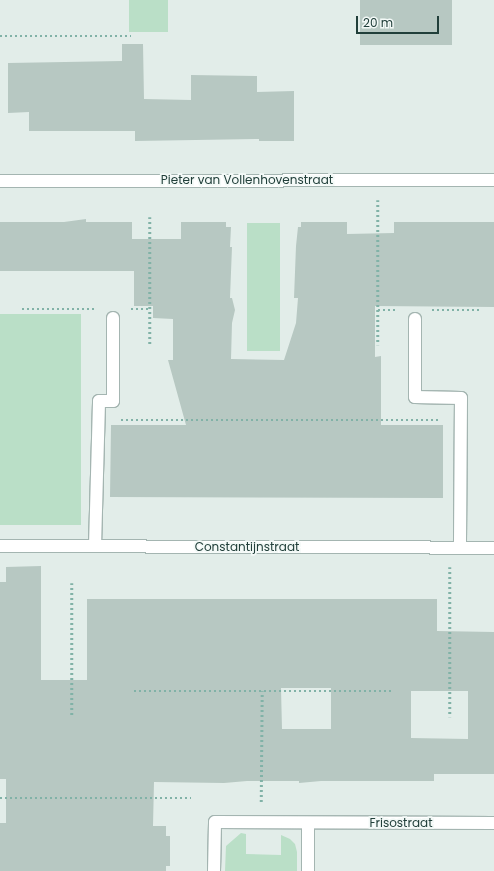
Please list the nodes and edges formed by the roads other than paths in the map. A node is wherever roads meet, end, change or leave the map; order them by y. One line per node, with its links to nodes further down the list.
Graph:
1 (494, 180): 2 (street, Pieter van Vollenhovenstraat)
2 (0, 181)
3 (113, 318): 6 (street)
4 (415, 319): 7 (street)
5 (0, 546): 6 (street, Constantijnstraat)
6 (95, 546): 7 (street, Constantijnstraat)
7 (460, 548): 8 (street, Constantijnstraat)
8 (494, 548)
9 (308, 823): 10 (street, Frisostraat); 11 (street, Frisostraat); 12 (street)
10 (494, 823)
11 (214, 871)
12 (308, 871)

